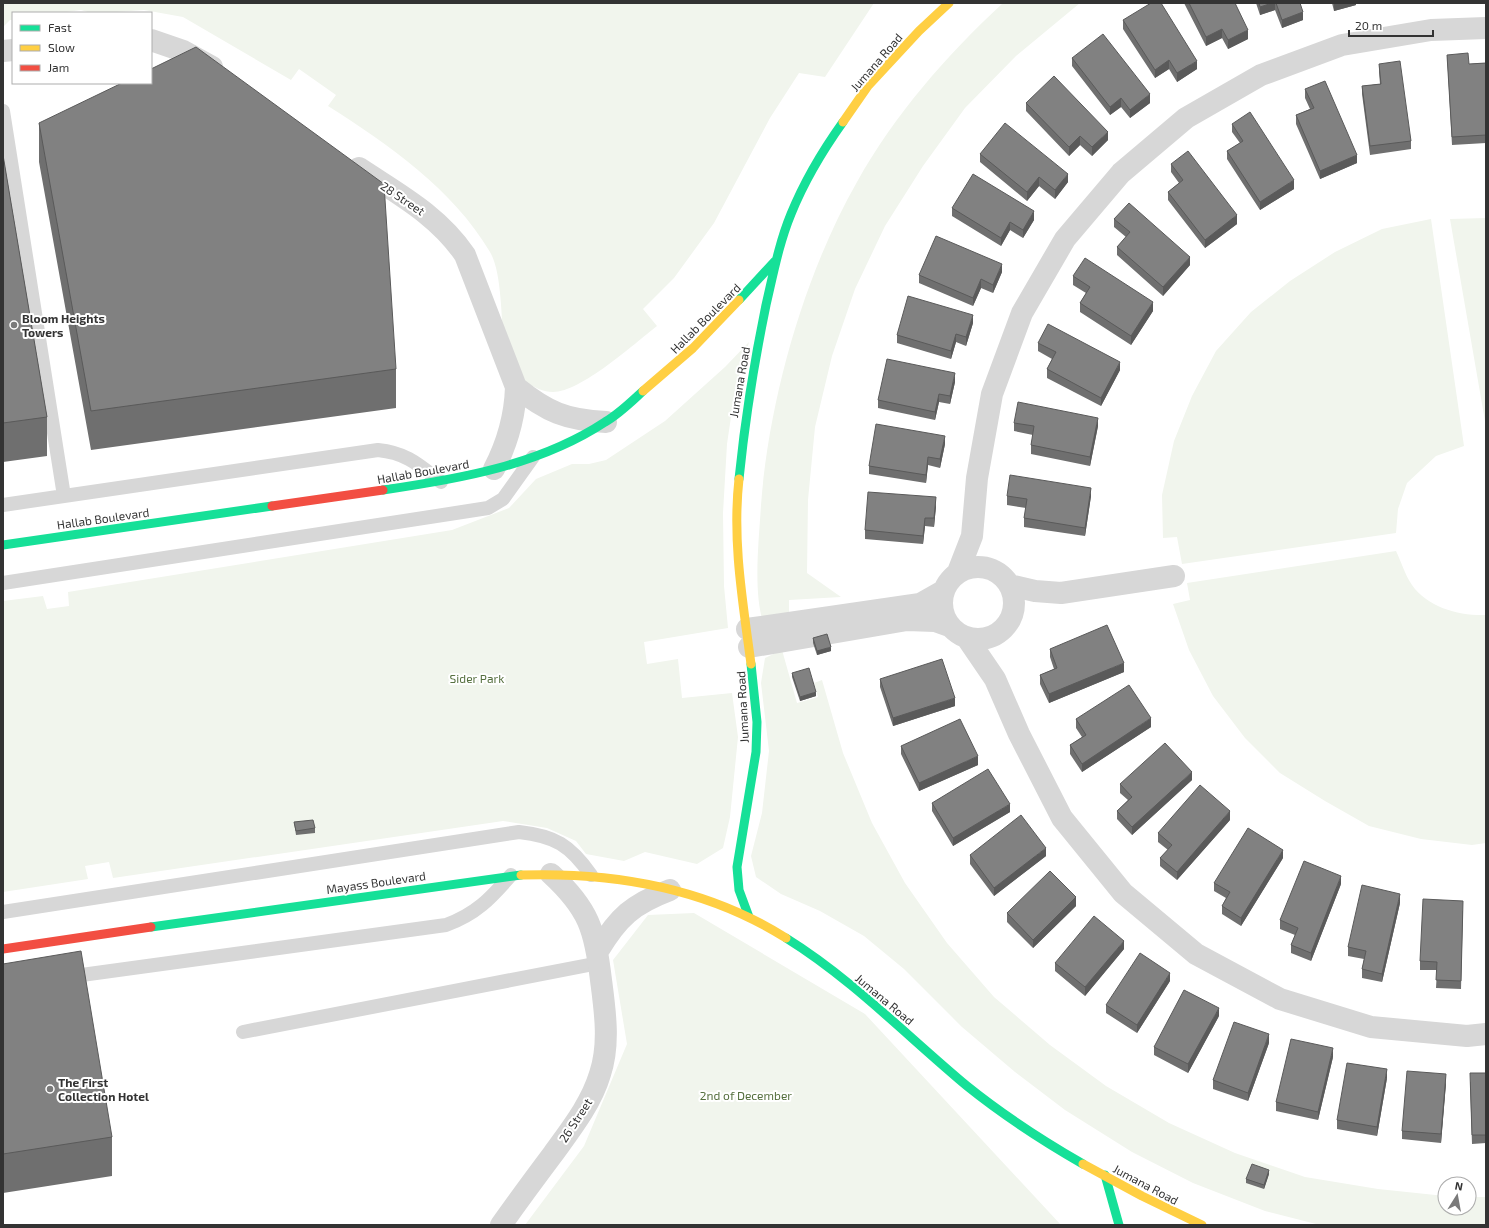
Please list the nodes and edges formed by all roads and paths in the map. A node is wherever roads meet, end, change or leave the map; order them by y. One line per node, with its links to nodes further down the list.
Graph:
1 (949, 3): 4 (street, Jumana Road)
2 (926, 10): 4 (street)
3 (1486, 28): 17 (street)
4 (919, 31): 9 (street, Jumana Road)
5 (152, 40): 6 (street)
6 (228, 78)
7 (3, 111): 15 (lane)
8 (343, 157): 10 (street, 28 Street)
9 (776, 260): 11 (street, Hallab Boulevard); 28 (street, Jumana Road)
10 (516, 387): 11 (street, 28 Street); 13 (street, 28 Street)
11 (606, 422): 12 (street, Hallab Boulevard)
12 (533, 457): 13 (street, Hallab Boulevard); 22 (lane)
13 (494, 470): 14 (street, Hallab Boulevard)
14 (441, 482): 15 (lane); 18 (street, Hallab Boulevard)
15 (64, 496): 16 (lane)
16 (3, 505)
17 (974, 523): 19 (street); 20 (street)
18 (3, 544)
19 (992, 570): 20 (street); 23 (street)
20 (958, 572): 24 (street)
21 (1174, 576): 25 (street)
22 (3, 583)
23 (1009, 585): 25 (street); 27 (street)
24 (943, 591): 26 (street); 28 (street)
25 (1061, 593): 27 (street)
26 (949, 626): 28 (street); 29 (street)
27 (1004, 626): 29 (street); 30 (street)
28 (748, 638): 36 (street, Jumana Road)
29 (967, 638): 30 (street)
30 (995, 678): 41 (street)
31 (551, 874): 32 (street, Mayass Boulevard); 33 (street, Mayass Boulevard); 38 (street, 26 Street)
32 (511, 875): 37 (street, Mayass Boulevard); 39 (lane)
33 (591, 875): 34 (street, Mayass Boulevard); 35 (lane)
34 (670, 890): 36 (street, Mayass Boulevard); 38 (street)
35 (3, 912)
36 (749, 918): 42 (street, Jumana Road)
37 (3, 949)
38 (598, 957): 40 (lane); 43 (street, 26 Street)
39 (50, 980)
40 (243, 1032)
41 (1486, 1034)
42 (1105, 1175): 44 (street); 45 (street, Jumana Road)
43 (501, 1225)
44 (1119, 1225)
45 (1202, 1225)

